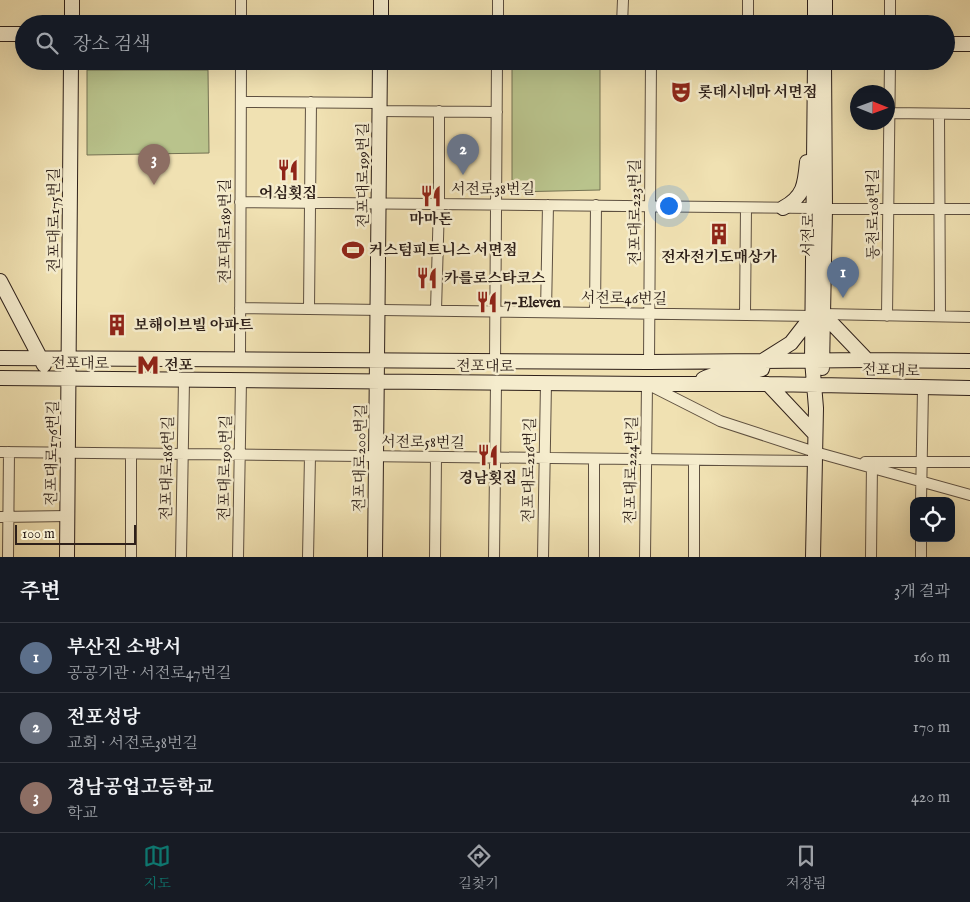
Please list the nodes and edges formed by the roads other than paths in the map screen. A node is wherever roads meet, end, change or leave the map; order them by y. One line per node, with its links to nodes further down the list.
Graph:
1 (72, 0): 10 (main road)
2 (241, 0): 11 (street)
3 (381, 0): 12 (main road)
4 (498, 0): 13 (street)
5 (623, 0): 14 (street)
6 (748, 0): 15 (street)
7 (815, 0): 16 (main road)
8 (825, 0): 17 (main road)
9 (890, 0): 18 (street)
10 (72, 15)
11 (241, 15)
12 (381, 15)
13 (498, 15)
14 (622, 15)
15 (748, 15)
16 (815, 15)
17 (825, 15)
18 (890, 15)
19 (0, 34): 20 (main road)
20 (15, 34)
21 (955, 44): 22 (main road)
22 (970, 44)
23 (71, 70): 72 (main road, 전포대로175번길)
24 (241, 70): 32 (street, 전포대로189번길)
25 (380, 70): 34 (main road, 전포대로199번길)
26 (497, 70): 36 (street)
27 (651, 70): 49 (street, 전포대로223번길)
28 (815, 70): 41 (main road, 서전로)
29 (824, 70): 52 (main road, 서전로)
30 (890, 70): 31 (street, 동천로108번길)
31 (890, 85)
32 (241, 102): 33 (street); 42 (street, 전포대로189번길)
33 (311, 102): 34 (street); 43 (street)
34 (380, 107): 35 (street, 전포대로199번길); 44 (main road, 전포대로199번길)
35 (439, 111): 36 (street, 전포대로199번길); 45 (street, 서전로38번길)
36 (497, 112): 46 (street)
37 (895, 113): 38 (street)
38 (939, 114): 39 (street); 54 (street)
39 (970, 114)
40 (889, 130): 53 (street, 동천로108번길)
41 (813, 137): 51 (main road); 52 (main road, 서전로)
42 (240, 202): 43 (street, 서전로38번길); 57 (street, 전포대로189번길)
43 (311, 203): 44 (street, 서전로38번길); 58 (street)
44 (379, 203): 45 (street, 서전로38번길); 59 (main road, 전포대로199번길)
45 (439, 204): 46 (street, 서전로38번길); 60 (street)
46 (496, 204): 47 (street, 서전로38번길); 61 (street)
47 (548, 205): 48 (street, 서전로38번길); 62 (street, 서전로38번길)
48 (596, 205): 49 (street, 서전로38번길); 63 (street)
49 (650, 206): 50 (street, 서전로38번길); 64 (street, 전포대로223번길)
50 (746, 208): 51 (street, 서전로38번길); 65 (street)
51 (783, 208): 52 (street, 서전로38번길)
52 (820, 209): 53 (street, 서전로38번길); 66 (main road, 서전로)
53 (888, 209): 54 (street, 서전로38번길); 67 (street, 동천로108번길)
54 (939, 209): 55 (street, 서전로38번길); 68 (street)
55 (970, 209)
56 (0, 281): 71 (main road)
57 (240, 308): 58 (street, 서전로46번길); 73 (street, 전포대로189번길)
58 (309, 309): 59 (street, 서전로46번길)
59 (378, 310): 60 (street, 서전로46번길); 74 (main road, 전포대로199번길)
60 (436, 310): 61 (street, 서전로46번길)
61 (496, 311): 62 (street, 서전로46번길); 77 (street)
62 (546, 312): 63 (street, 서전로46번길)
63 (595, 312): 64 (street, 서전로46번길)
64 (650, 313): 65 (street, 서전로46번길); 80 (street, 전포대로223번길)
65 (745, 314): 66 (street, 서전로46번길)
66 (818, 315): 67 (street, 서전로46번길); 75 (main road, 서전로); 76 (main road); 78 (main road)
67 (887, 316): 68 (street, 서전로46번길)
68 (940, 316): 69 (street, 서전로46번길)
69 (970, 317)
70 (0, 358): 71 (main road, 전포대로)
71 (40, 358): 72 (main road, 전포대로); 82 (main road)
72 (69, 358): 73 (main road, 전포대로); 83 (main road, 전포대로175번길)
73 (240, 360): 74 (main road, 전포대로)
74 (378, 360): 77 (main road, 전포대로); 86 (main road, 전포대로200번길)
75 (817, 360): 76 (main road, 전포대로); 78 (main road, 전포대로); 92 (main road, 서전로)
76 (867, 360): 79 (main road, 전포대로)
77 (495, 361): 80 (main road, 전포대로)
78 (758, 361): 80 (main road, 전포대로); 90 (main road)
79 (970, 361)
80 (649, 362)
81 (0, 378): 82 (main road, 전포대로)
82 (51, 378): 83 (main road, 전포대로)
83 (69, 379): 84 (main road, 전포대로); 97 (main road, 전포대로176번길)
84 (184, 380): 85 (main road, 전포대로); 99 (street, 전포대로186번길)
85 (241, 380): 86 (main road, 전포대로); 100 (street, 전포대로190번길)
86 (377, 382): 87 (main road, 전포대로); 102 (main road, 전포대로200번길)
87 (496, 383): 88 (main road, 전포대로); 105 (street)
88 (546, 383): 89 (main road, 전포대로); 106 (street, 전포대로216번길)
89 (648, 384): 90 (main road, 전포대로); 103 (street); 108 (street, 전포대로224번길)
90 (696, 384): 91 (main road, 전포대로)
91 (768, 384): 92 (main road, 전포대로); 95 (main road)
92 (817, 385): 93 (main road, 전포대로); 95 (main road, 서전로)
93 (922, 388): 94 (main road, 전포대로); 110 (street)
94 (970, 388)
95 (815, 434): 103 (main road, 서전로)
96 (4, 452): 97 (street, 서전로58번길); 117 (street)
97 (68, 453): 98 (street, 서전로58번길); 116 (main road, 전포대로176번길)
98 (131, 454): 99 (street, 서전로58번길); 121 (street)
99 (182, 454): 100 (street, 서전로58번길); 122 (street, 전포대로186번길)
100 (240, 455): 101 (street, 서전로58번길); 123 (street, 전포대로190번길)
101 (310, 456): 102 (street, 서전로58번길); 124 (street)
102 (376, 456): 104 (street, 서전로58번길); 125 (main road, 전포대로200번길)
103 (815, 456): 109 (street, 서전로58번길); 112 (street); 132 (main road, 서전로)
104 (436, 457): 105 (street, 서전로58번길); 126 (street)
105 (495, 458): 106 (street, 서전로58번길); 127 (street)
106 (545, 458): 107 (street, 서전로58번길); 128 (street, 전포대로216번길)
107 (594, 458): 108 (street, 서전로58번길); 129 (street)
108 (646, 459): 109 (street, 서전로58번길); 130 (street, 전포대로224번길)
109 (694, 460): 131 (street)
110 (922, 462): 111 (street); 112 (street); 113 (street)
111 (970, 462)
112 (872, 465): 113 (street); 133 (street)
113 (922, 482): 114 (street); 115 (street)
114 (970, 495)
115 (921, 497)
116 (68, 516): 117 (street); 120 (main road, 전포대로176번길)
117 (4, 517): 119 (street)
118 (921, 542): 134 (street)
119 (8, 557)
120 (67, 557)
121 (130, 557)
122 (181, 557)
123 (238, 557)
124 (308, 557)
125 (375, 557)
126 (435, 557)
127 (494, 557)
128 (543, 557)
129 (594, 557)
130 (645, 557)
131 (694, 557)
132 (813, 557)
133 (871, 557)
134 (921, 557)

